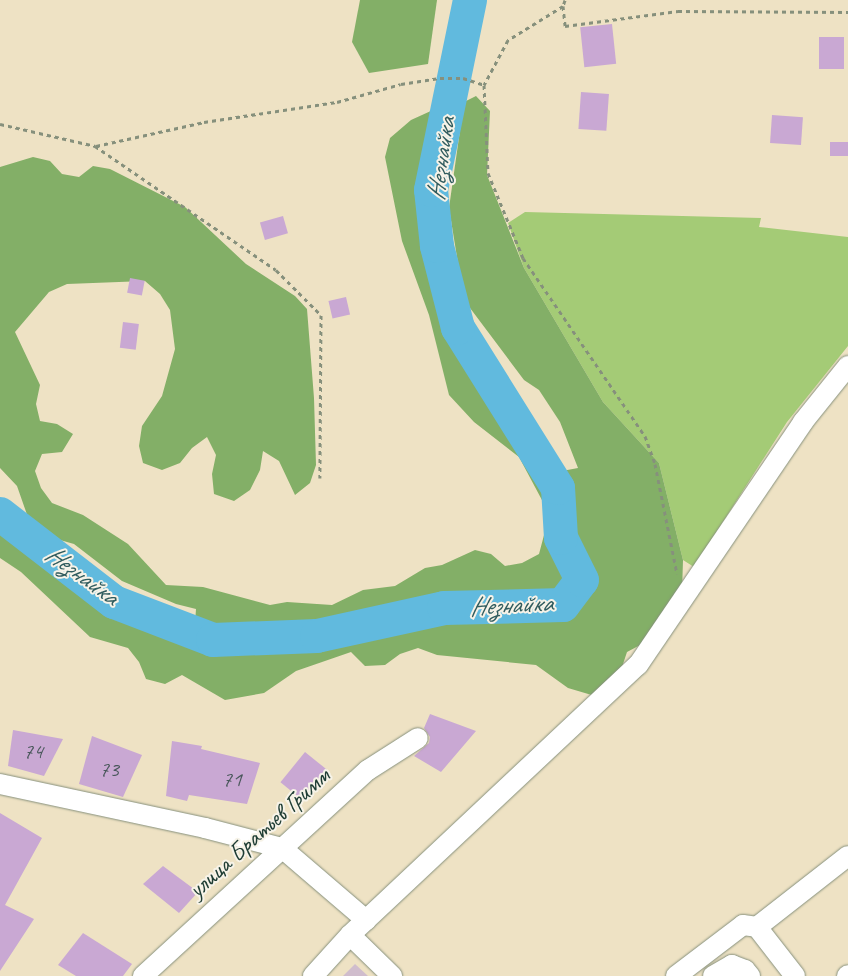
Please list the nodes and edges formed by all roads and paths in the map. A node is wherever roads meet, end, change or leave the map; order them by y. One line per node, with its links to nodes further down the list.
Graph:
1 (565, 0): 2 (path)
2 (563, 6): 3 (path); 4 (path)
3 (848, 12)
4 (484, 85): 6 (path); 9 (path)
5 (0, 124): 6 (path)
6 (95, 146): 8 (path)
7 (848, 366): 14 (street)
8 (320, 478)
9 (678, 579)
10 (418, 738): 12 (street, улица Братьев Гримм)
11 (0, 784): 12 (street)
12 (282, 848): 14 (street); 17 (street, улица Братьев Гримм)
13 (848, 856): 15 (street)
14 (366, 920): 16 (street)
15 (757, 927): 20 (street); 23 (street)
16 (350, 935): 18 (street); 19 (street)
17 (143, 976)
18 (313, 976)
19 (392, 976)
20 (676, 976)
21 (713, 976): 22 (street)
22 (750, 976)
23 (795, 976)

